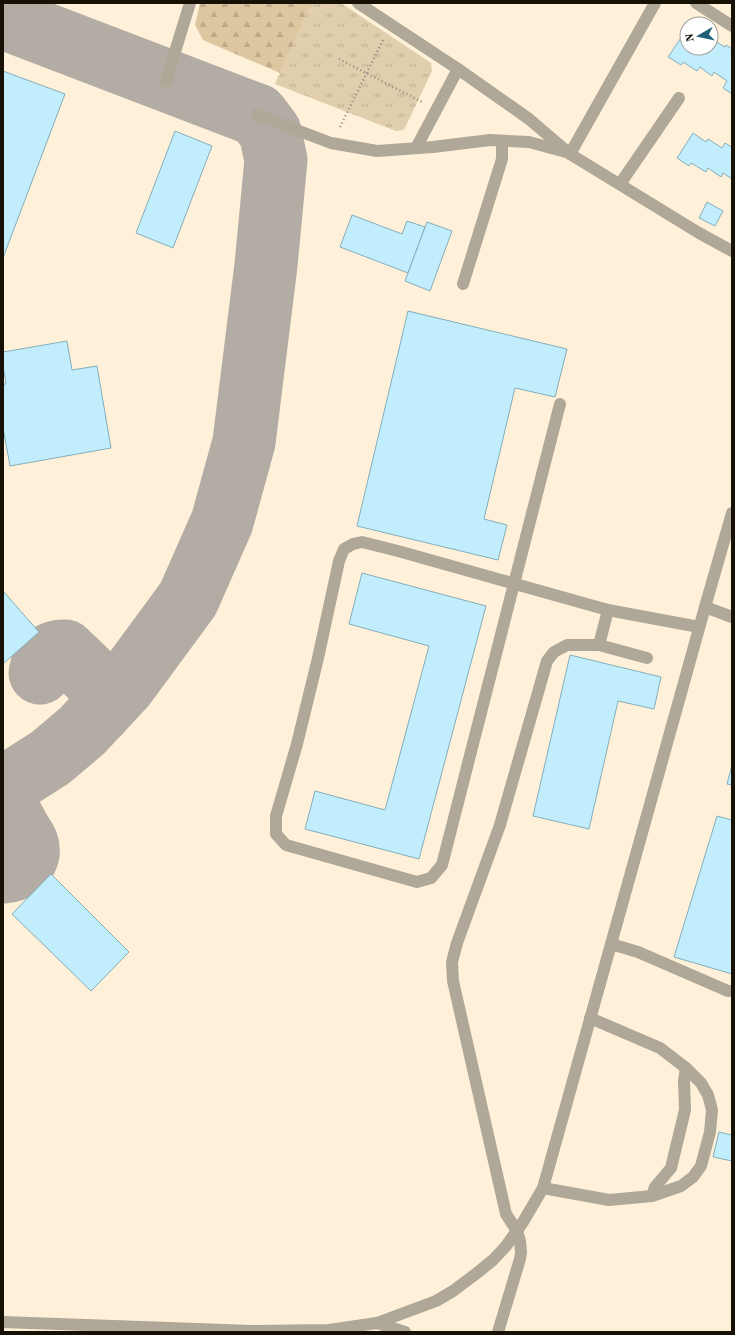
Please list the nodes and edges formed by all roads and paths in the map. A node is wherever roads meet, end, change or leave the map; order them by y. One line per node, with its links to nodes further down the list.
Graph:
1 (190, 3): 10 (street)
2 (358, 3): 5 (street)
3 (656, 3): 17 (street)
4 (696, 3): 6 (street)
5 (391, 24): 8 (street); 9 (path)
6 (732, 26)
7 (339, 59): 9 (path)
8 (458, 70): 12 (street); 17 (street)
9 (366, 73): 12 (path); 15 (path)
10 (166, 81)
11 (679, 98): 18 (street)
12 (437, 109): 16 (street)
13 (257, 115): 15 (street)
14 (502, 141): 16 (street); 17 (street); 20 (street)
15 (331, 143): 16 (street)
16 (416, 148)
17 (570, 154): 18 (street)
18 (620, 184): 19 (street)
19 (732, 251)
20 (463, 284)
21 (560, 404): 23 (street)
22 (732, 513): 24 (street)
23 (515, 584): 23 (street); 25 (street)
24 (705, 608): 26 (street); 27 (street)
25 (608, 610): 27 (street); 28 (street)
26 (732, 617)
27 (699, 627): 30 (street)
28 (599, 645): 29 (street); 36 (street)
29 (647, 658)
30 (611, 944): 31 (street); 32 (street)
31 (732, 991)
32 (590, 1018): 33 (street); 34 (street)
33 (686, 1068): 35 (street); 35 (street)
34 (543, 1188): 35 (street); 36 (street)
35 (652, 1196)
36 (517, 1231): 38 (street); 40 (street)
37 (3, 1322): 38 (street)
38 (377, 1323): 39 (street)
39 (405, 1332)
40 (498, 1332)

